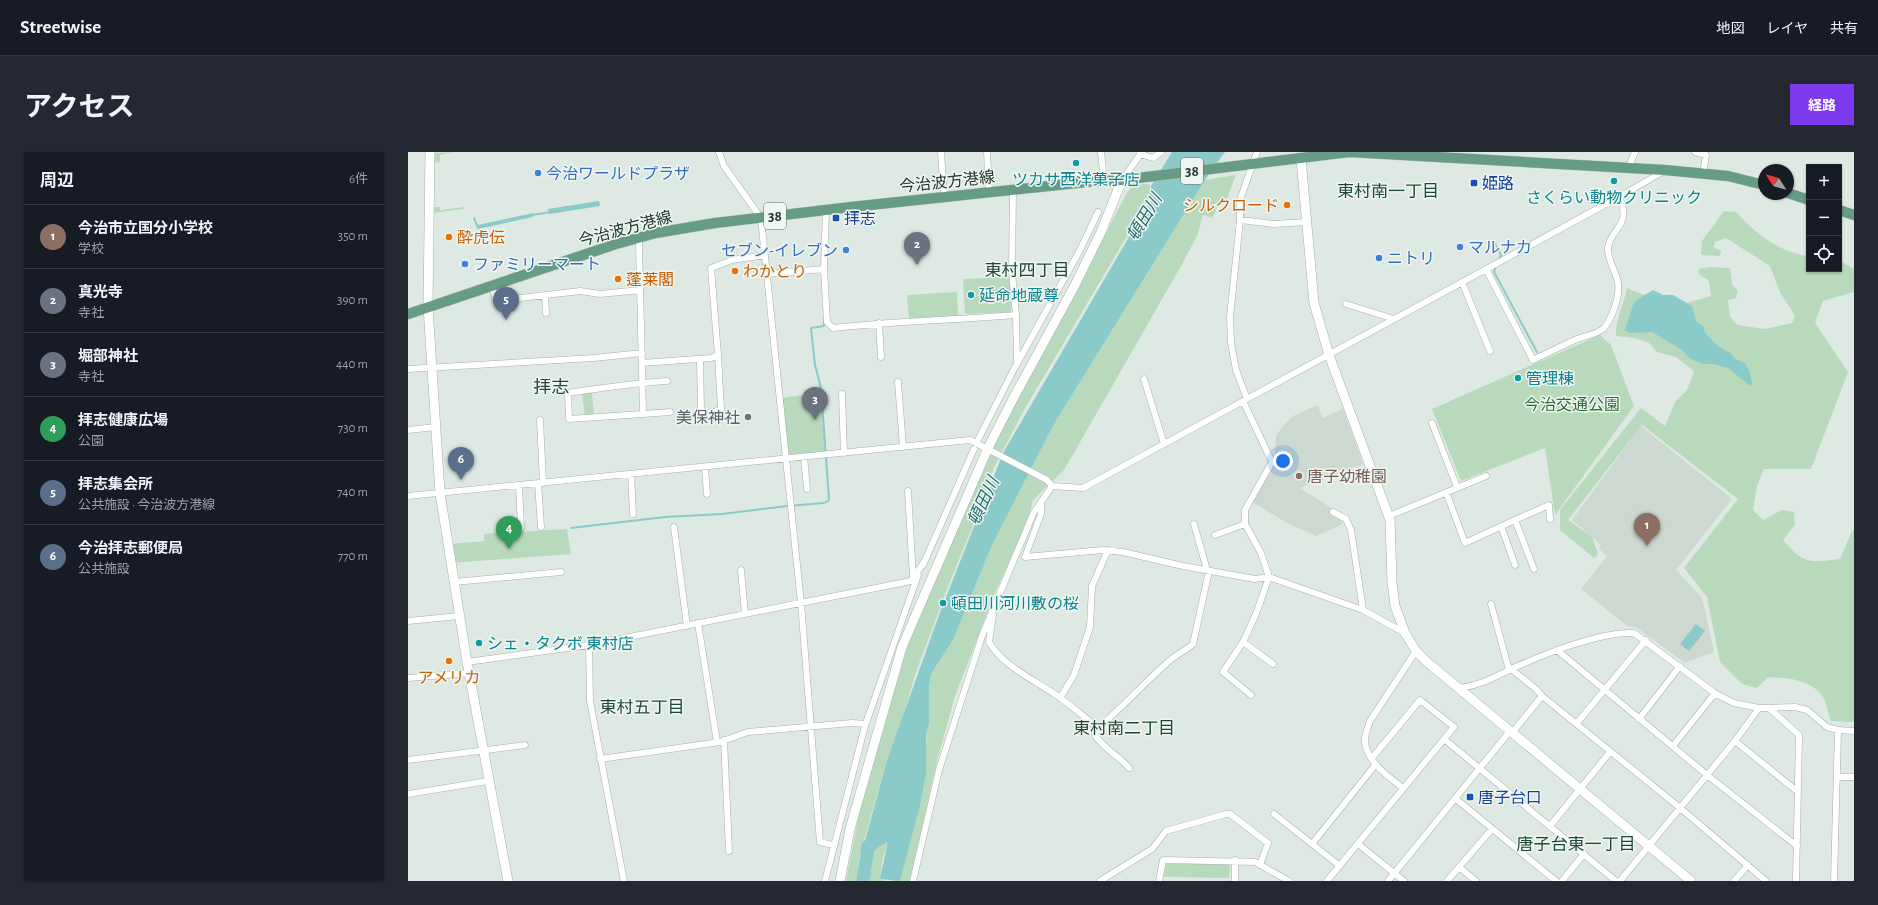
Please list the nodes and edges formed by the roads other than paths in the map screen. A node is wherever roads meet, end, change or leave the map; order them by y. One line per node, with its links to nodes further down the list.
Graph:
1 (430, 152): 43 (street)
2 (719, 152): 30 (street)
3 (942, 152): 23 (street)
4 (987, 152): 21 (street)
5 (1101, 152): 18 (street)
6 (1161, 152): 10 (street)
7 (1257, 152): 13 (street)
8 (1635, 152): 14 (street)
9 (1696, 152): 16 (street)
10 (1141, 153): 17 (street)
11 (1430, 155): 12 (main road, 今治波方港線 / 38); 14 (main road, 今治波方港線 / 38)
12 (1301, 159): 13 (main road, 今治波方港線 / 38); 32 (street)
13 (1253, 164): 17 (main road, 今治波方港線 / 38); 31 (street)
14 (1628, 168): 15 (main road, 今治波方港線 / 38)
15 (1665, 170): 16 (main road, 今治波方港線 / 38); 24 (street)
16 (1703, 174): 19 (main road, 今治波方港線 / 38)
17 (1122, 180): 18 (main road, 今治波方港線 / 38); 75 (street)
18 (1104, 181): 20 (main road, 今治波方港線 / 38)
19 (1758, 184)
20 (1013, 189): 21 (main road, 今治波方港線 / 38); 46 (street)
21 (989, 192): 23 (main road, 今治波方港線 / 38)
22 (1794, 195): 25 (main road)
23 (944, 197): 26 (main road, 今治波方港線 / 38)
24 (1619, 197): 36 (street); 36 (street)
25 (1806, 199)
26 (826, 210): 30 (main road, 今治波方港線 / 38); 35 (street)
27 (1842, 211): 29 (main road)
28 (1098, 212): 56 (street)
29 (1854, 215)
30 (761, 218): 33 (main road, 今治波方港線 / 38); 34 (street)
31 (1240, 220): 32 (street); 64 (street)
32 (1307, 222): 51 (street)
33 (638, 237): 39 (main road, 今治波方港線 / 38); 40 (street)
34 (765, 255): 37 (street); 52 (street)
35 (824, 269): 37 (street); 48 (street)
36 (1486, 269): 38 (street)
37 (767, 274): 78 (street)
38 (1462, 282): 47 (street); 49 (street)
39 (492, 286): 41 (street); 43 (main road, 今治波方港線 / 38)
40 (640, 290): 41 (street); 50 (street)
41 (545, 296): 44 (street)
42 (1346, 304): 47 (street)
43 (428, 307): 45 (main road, 今治波方港線 / 38); 57 (street)
44 (546, 313)
45 (408, 314)
46 (1016, 315): 48 (street); 56 (street)
47 (1394, 319): 51 (street)
48 (879, 323): 53 (street)
49 (1490, 351)
50 (642, 353): 55 (street); 57 (street)
51 (1329, 355): 64 (street); 95 (street)
52 (718, 356): 54 (street); 54 (street)
53 (882, 357)
54 (700, 358): 55 (street)
55 (642, 363): 61 (street)
56 (1017, 364): 71 (street)
57 (432, 367): 58 (street); 69 (street)
58 (408, 369)
59 (1144, 379): 72 (street)
60 (667, 380): 61 (street)
61 (642, 382): 66 (street); 66 (street)
62 (898, 382): 73 (street)
63 (842, 394): 76 (street)
64 (1245, 400): 72 (street); 99 (street)
65 (670, 412): 66 (street)
66 (643, 414)
67 (540, 420): 82 (street)
68 (1432, 423): 85 (street)
69 (435, 427): 70 (street); 89 (street)
70 (408, 430)
71 (978, 440)
72 (1164, 444): 84 (street)
73 (903, 446): 75 (street); 76 (street)
74 (974, 449): 106 (street)
75 (991, 450): 84 (street); 194 (street)
76 (844, 453): 77 (street)
77 (804, 457): 78 (street); 86 (street)
78 (786, 459): 79 (street); 115 (street)
79 (705, 467): 80 (street); 90 (street)
80 (631, 474): 82 (street); 94 (street)
81 (1486, 476): 85 (street)
82 (541, 483): 83 (street); 102 (street)
83 (519, 485): 89 (street); 103 (street)
84 (1052, 486): 92 (street)
85 (1457, 487): 88 (street)
86 (808, 489)
87 (908, 491): 113 (street)
88 (1446, 492): 95 (street); 101 (street)
89 (440, 493): 91 (street); 114 (street)
90 (707, 494)
91 (408, 496)
92 (1041, 504): 105 (street); 116 (street)
93 (1333, 512): 118 (street)
94 (633, 514)
95 (1389, 516): 124 (street)
96 (1550, 519): 97 (street)
97 (1515, 520): 101 (street); 108 (street)
98 (1194, 524): 110 (street)
99 (1245, 524): 104 (street); 112 (street)
100 (674, 526): 123 (street)
101 (1501, 526): 107 (street)
102 (541, 527)
103 (521, 528)
104 (1215, 535)
105 (1108, 550): 110 (street); 141 (street)
106 (924, 562): 113 (street); 146 (street)
107 (1515, 565)
108 (1534, 569)
109 (741, 570): 119 (street)
110 (1208, 571): 112 (street); 148 (street)
111 (561, 572): 114 (street)
112 (1269, 577): 118 (street); 126 (street)
113 (913, 578): 115 (street)
114 (454, 582): 120 (street)
115 (801, 603): 119 (street); 147 (street)
116 (995, 604): 141 (street); 195 (street)
117 (1491, 604): 133 (street)
118 (1363, 610): 124 (street)
119 (745, 614): 122 (street)
120 (460, 616): 121 (street); 130 (street)
121 (408, 621)
122 (698, 623): 123 (street); 155 (street)
123 (687, 626): 127 (street)
124 (1405, 633): 129 (street)
125 (1646, 640): 128 (street); 132 (street); 137 (street)
126 (1243, 642): 131 (street); 139 (street)
127 (589, 645): 130 (street); 160 (street)
128 (1557, 650): 133 (street); 137 (street)
129 (1416, 651): 136 (street); 162 (street)
130 (467, 662): 134 (street)
131 (1273, 664)
132 (1680, 666): 138 (street); 144 (street)
133 (1510, 670): 136 (street); 140 (street)
134 (469, 673): 135 (street); 158 (street)
135 (408, 678)
136 (1460, 688): 151 (street)
137 (1605, 690): 144 (street); 145 (street)
138 (1715, 693): 142 (street); 157 (street)
139 (1251, 695)
140 (1542, 696): 145 (street); 151 (street)
141 (1060, 698): 148 (street)
142 (1759, 708): 143 (street); 154 (street)
143 (1769, 708): 149 (street); 171 (street)
144 (1639, 718): 157 (street)
145 (1578, 723): 159 (street)
146 (865, 724): 147 (street); 180 (street)
147 (811, 727): 153 (street); 180 (street)
148 (1098, 728): 163 (street)
149 (1838, 730): 150 (street); 166 (street)
150 (1854, 731)
151 (1511, 732): 164 (street); 170 (street)
152 (1444, 739): 162 (street); 164 (street); 169 (street)
153 (724, 740): 155 (street); 183 (street)
154 (1734, 741): 165 (street); 171 (street)
155 (717, 742): 160 (street)
156 (525, 745): 158 (street)
157 (1673, 746): 165 (street)
158 (483, 751): 161 (street); 168 (street)
159 (1610, 752): 170 (street); 174 (street)
160 (600, 759): 192 (street)
161 (408, 760)
162 (1374, 761): 169 (street); 178 (street)
163 (1129, 768)
164 (1480, 769): 173 (street); 176 (street)
165 (1707, 775): 174 (street); 182 (street)
166 (1837, 777): 167 (street); 213 (street)
167 (1854, 777)
168 (488, 781): 172 (street); 191 (street)
169 (1403, 788): 179 (street)
170 (1580, 790): 176 (street); 181 (street)
171 (1798, 792): 182 (street)
172 (408, 794)
173 (1456, 799): 177 (street); 190 (street)
174 (1679, 807): 181 (street); 187 (street)
175 (1274, 814): 178 (street)
176 (1550, 826): 184 (street)
177 (1492, 829): 189 (street); 205 (street)
178 (1312, 844): 188 (street)
179 (1358, 844): 188 (street); 190 (street)
180 (833, 845): 193 (street)
181 (1648, 846): 208 (street); 209 (street)
182 (1797, 846): 212 (street)
183 (729, 851)
184 (1584, 854): 206 (street); 207 (street)
185 (1235, 860): 186 (street); 197 (street); 198 (street)
186 (1260, 865): 196 (street); 199 (street)
187 (1748, 865): 210 (street); 211 (street)
188 (1340, 866): 200 (street)
189 (1459, 867): 203 (street); 204 (street)
190 (1394, 873): 201 (street); 202 (street)
191 (508, 881)
192 (624, 881)
193 (825, 881)
194 (840, 881)
195 (913, 881)
196 (1100, 881)
197 (1159, 881)
198 (1235, 881)
199 (1289, 881)
200 (1327, 881)
201 (1388, 881)
202 (1404, 881)
203 (1448, 881)
204 (1476, 881)
205 (1556, 881)
206 (1562, 881)
207 (1616, 881)
208 (1620, 881)
209 (1691, 881)
210 (1734, 881)
211 (1766, 881)
212 (1796, 881)
213 (1834, 881)

